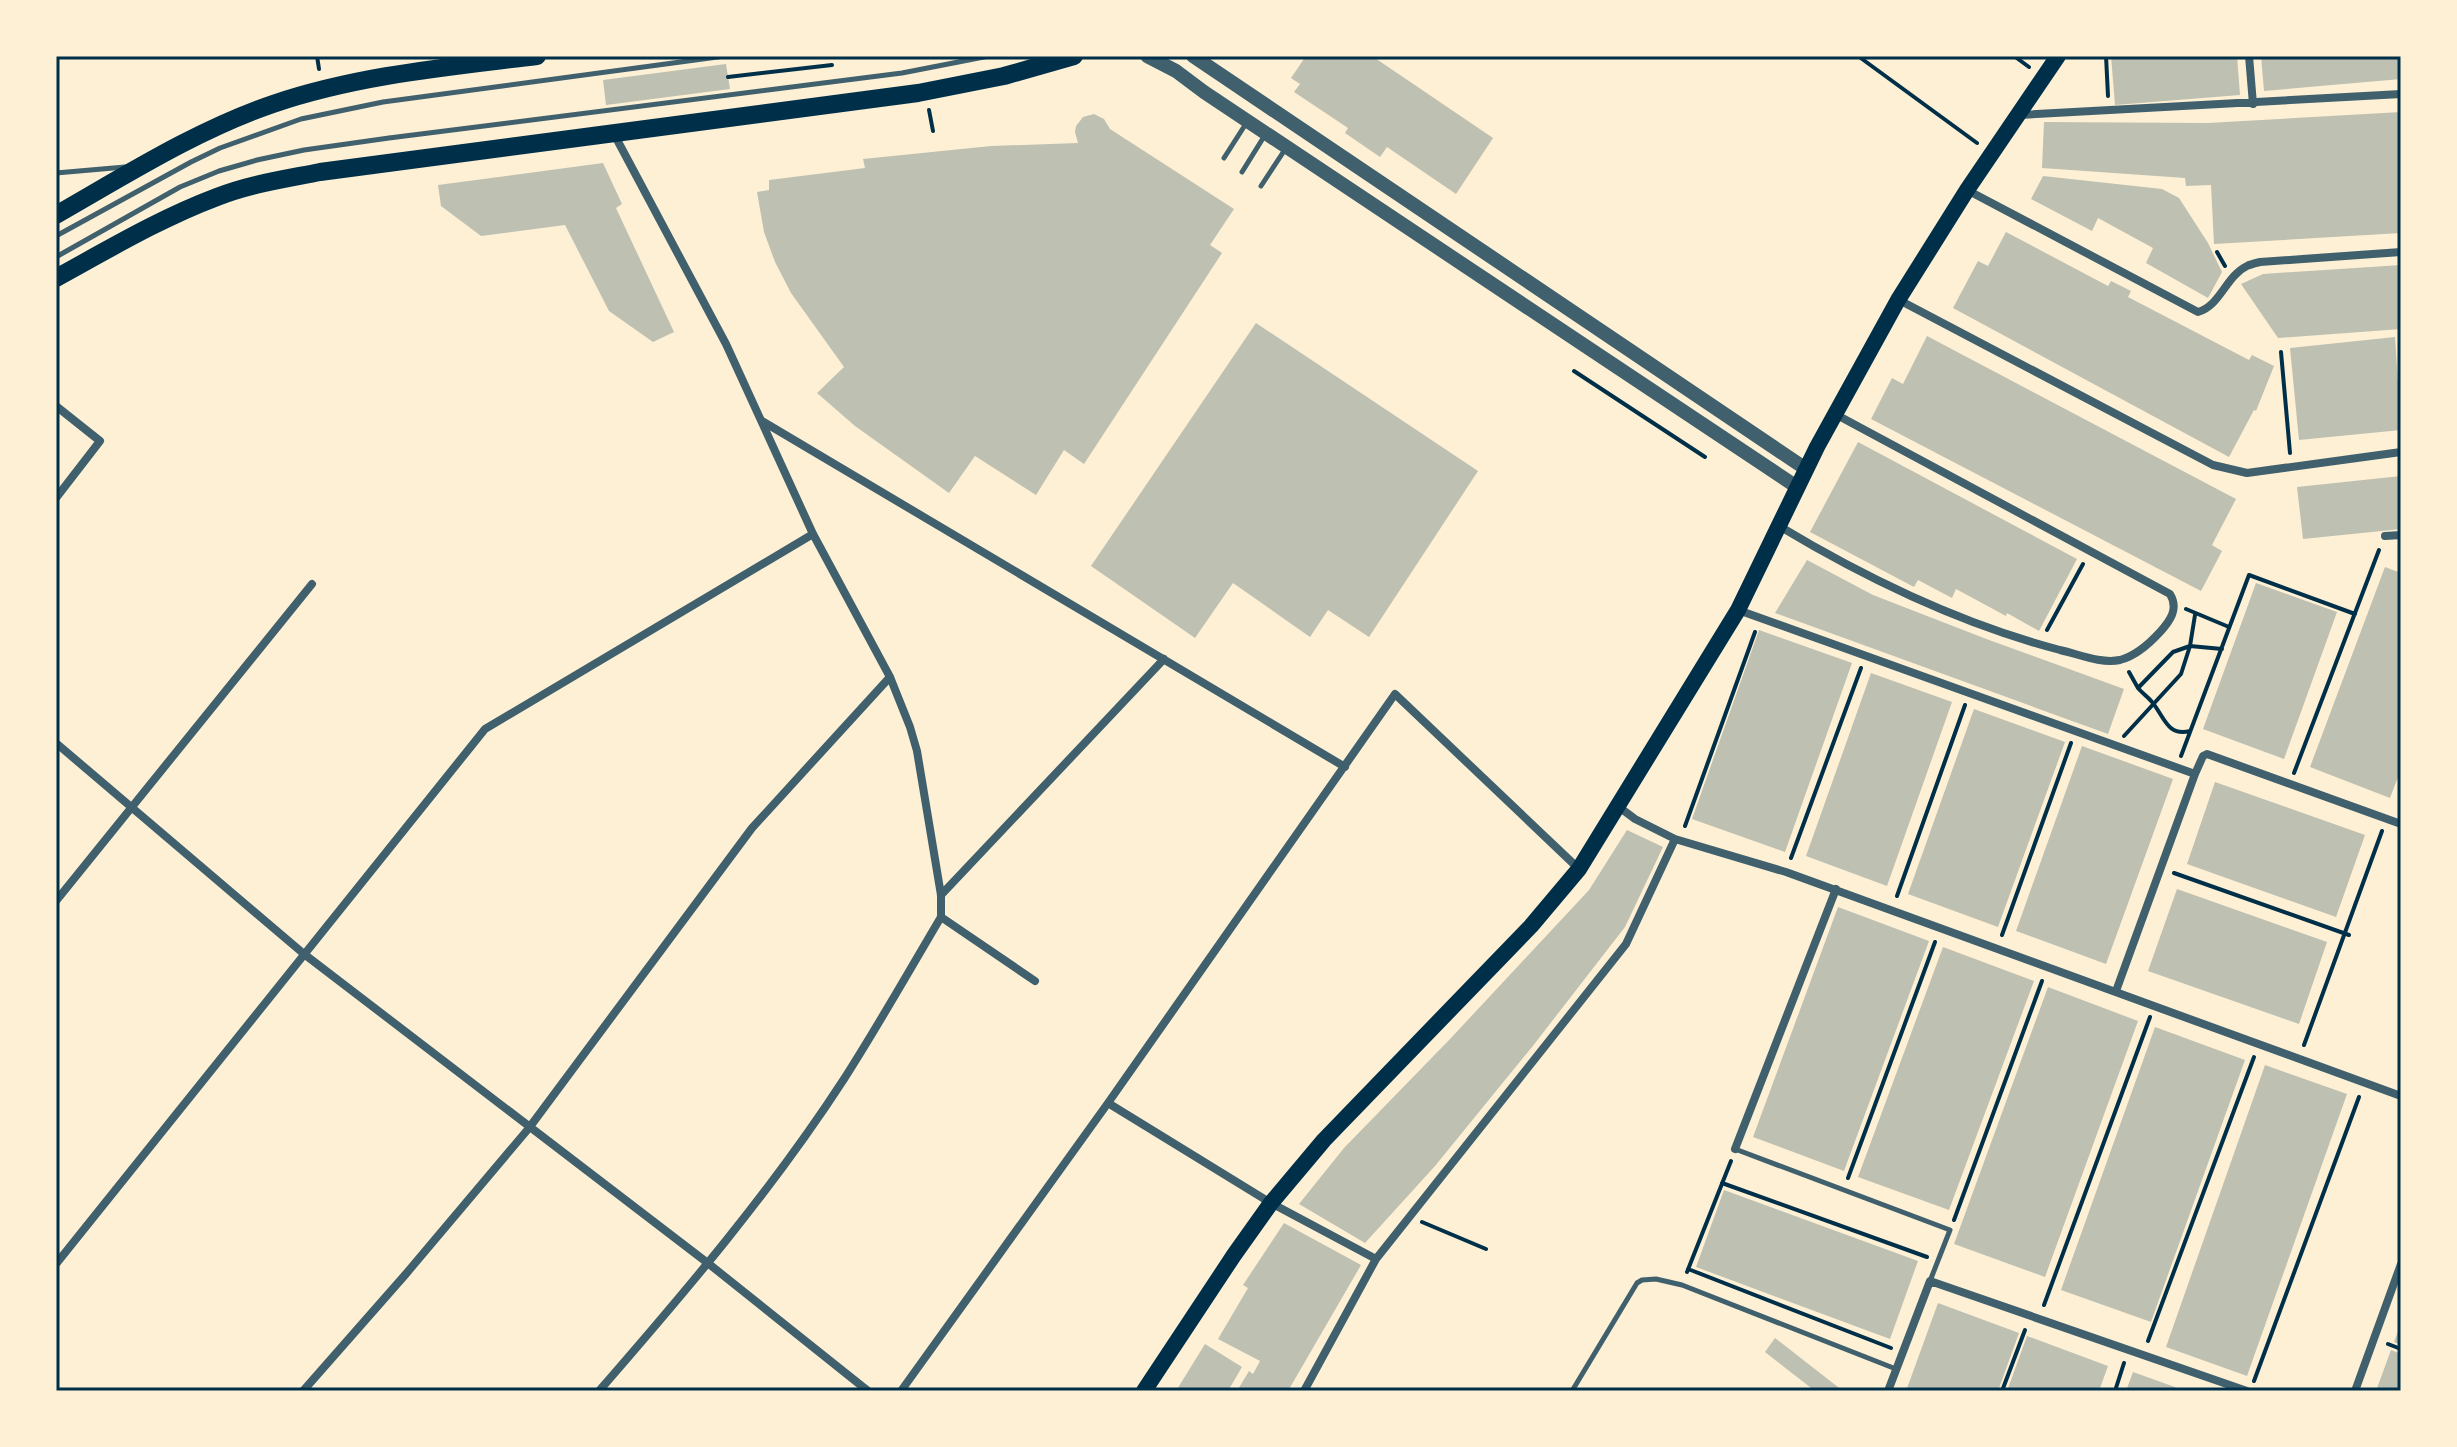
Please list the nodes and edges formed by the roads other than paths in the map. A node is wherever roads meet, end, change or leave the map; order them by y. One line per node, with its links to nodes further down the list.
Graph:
1 (537, 56): 17 (highway)
2 (725, 56): 23 (lane)
3 (989, 56): 25 (lane)
4 (1074, 56): 14 (highway)
5 (1147, 56): 12 (street)
6 (1193, 56): 32 (street)
7 (2058, 56): 11 (main road)
8 (2249, 56): 10 (street)
9 (2401, 94): 10 (street)
10 (2253, 104): 11 (street)
11 (2018, 115): 21 (main road)
12 (1247, 121): 13 (street); 16 (lane)
13 (1266, 133): 15 (street); 18 (lane)
14 (613, 134): 26 (highway); 30 (street)
15 (1287, 147): 20 (lane); 33 (street)
16 (1224, 158)
17 (146, 164): 19 (lane); 22 (highway)
18 (1242, 172)
19 (56, 173)
20 (1261, 186)
21 (1967, 190): 24 (street); 27 (main road)
22 (56, 215)
23 (56, 236)
24 (2401, 252)
25 (56, 257)
26 (56, 278)
27 (1898, 300): 29 (main road); 31 (street)
28 (56, 406): 34 (street)
29 (1834, 414): 32 (main road); 35 (street)
30 (762, 421): 36 (street); 41 (street)
31 (2401, 452)
32 (1806, 469): 33 (main road)
33 (1797, 487): 35 (main road)
34 (56, 498)
35 (1779, 526): 40 (main road)
36 (813, 534): 42 (street); 55 (street)
37 (2401, 535): 38 (street)
38 (2385, 536)
39 (312, 584): 46 (street)
40 (1738, 610): 45 (street); 47 (main road)
41 (1164, 659): 44 (street); 52 (street)
42 (890, 677): 52 (street); 60 (street)
43 (56, 743): 46 (street)
44 (1345, 767): 50 (street); 59 (street)
45 (2195, 774): 48 (street); 57 (street)
46 (133, 807): 53 (street); 55 (street)
47 (1619, 807): 49 (street); 50 (main road)
48 (2401, 824)
49 (1677, 839): 51 (street); 63 (street)
50 (1579, 869): 62 (main road)
51 (1836, 889): 57 (street); 61 (street)
52 (941, 895): 54 (street)
53 (56, 901)
54 (941, 917): 56 (street); 65 (street)
55 (304, 954): 60 (street); 64 (street)
56 (1035, 981)
57 (2116, 991): 58 (street)
58 (2401, 1096)
59 (1108, 1103): 62 (street); 72 (street)
60 (529, 1128): 65 (street); 69 (street)
61 (1735, 1149): 67 (lane)
62 (1271, 1203): 63 (street); 73 (main road)
63 (1376, 1259): 74 (street)
64 (56, 1264)
65 (709, 1264): 70 (street); 71 (street)
66 (2401, 1264): 78 (street)
67 (1930, 1281): 68 (street); 77 (street)
68 (1896, 1369): 75 (lane); 76 (street)
69 (303, 1391)
70 (599, 1391)
71 (868, 1391)
72 (901, 1391)
73 (1144, 1391)
74 (1304, 1391)
75 (1572, 1391)
76 (1888, 1391)
77 (2249, 1391)
78 (2355, 1391)

